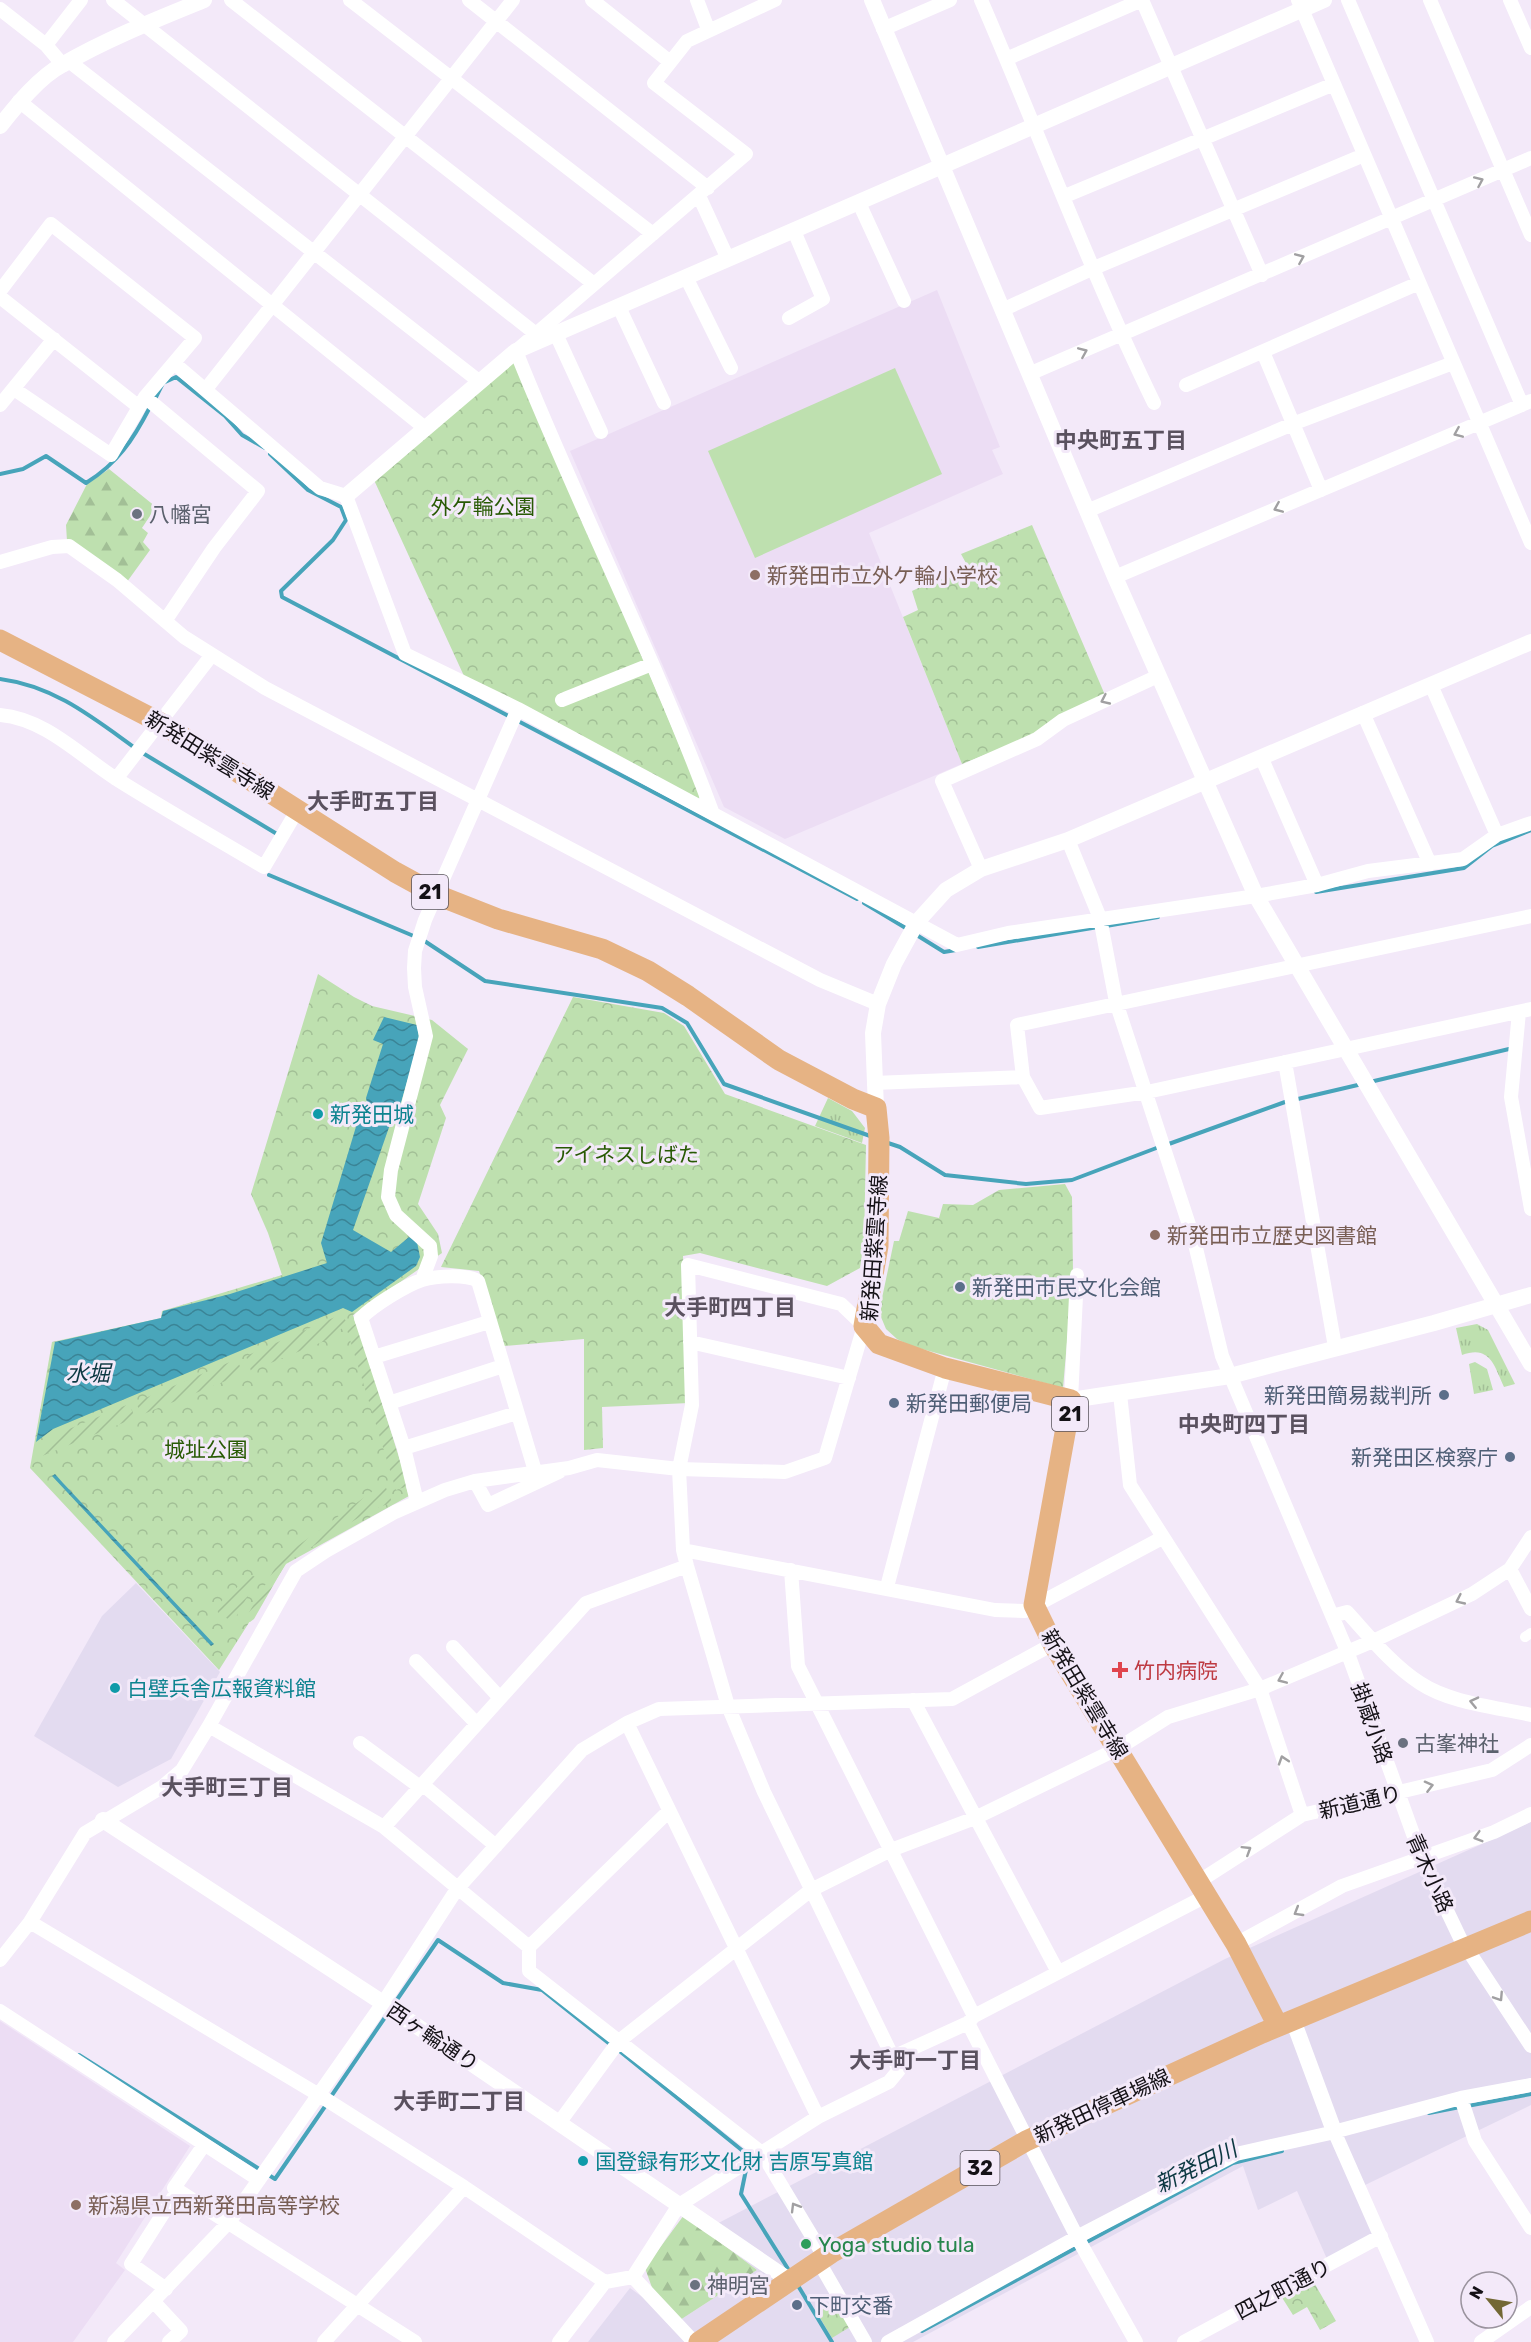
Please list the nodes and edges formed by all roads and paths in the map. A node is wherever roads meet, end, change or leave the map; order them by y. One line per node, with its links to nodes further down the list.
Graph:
1 (81, 0): 25 (street)
2 (113, 0): 22 (street)
3 (204, 0): 22 (street)
4 (231, 0): 36 (street)
5 (350, 0): 31 (street)
6 (469, 0): 21 (street)
7 (513, 0): 21 (street)
8 (592, 0): 28 (street)
9 (697, 0): 23 (street)
10 (775, 0): 23 (street)
11 (872, 0): 24 (street)
12 (951, 0): 24 (street)
13 (981, 0): 27 (street)
14 (1142, 0): 27 (street); 30 (street)
15 (1324, 0): 19 (street)
16 (1348, 0): 45 (street)
17 (1430, 0): 41 (street)
18 (1510, 0): 26 (street)
19 (1300, 5): 30 (street); 32 (street)
20 (0, 9): 25 (street)
21 (497, 22): 31 (street); 42 (street)
22 (144, 24): 29 (street); 43 (street)
23 (708, 29): 28 (street)
24 (883, 29): 40 (street)
25 (46, 45): 29 (street)
26 (1531, 48)
27 (1006, 59): 35 (street)
28 (669, 61): 42 (street)
29 (66, 63): 33 (street); 52 (street)
30 (1171, 66): 35 (street); 37 (street)
31 (451, 78): 36 (street); 50 (street)
32 (1334, 84): 37 (street); 38 (street)
33 (19, 101): 34 (street); 62 (street)
34 (0, 126)
35 (1036, 126): 40 (street); 44 (street)
36 (405, 136): 43 (street); 58 (street)
37 (1203, 141): 44 (street); 47 (street)
38 (1364, 155): 47 (street); 48 (street)
39 (1531, 158): 41 (street)
40 (941, 167): 46 (street); 64 (street)
41 (1503, 170): 45 (street, one-way to 41); 51 (street)
42 (704, 192): 50 (street); 53 (street)
43 (358, 194): 52 (street); 66 (street)
44 (1065, 196): 54 (street)
45 (1434, 200): 48 (street); 82 (street)
46 (859, 203): 49 (street); 61 (street)
47 (1233, 209): 54 (street); 55 (street)
48 (1392, 219): 55 (street, one-way to 48); 57 (street)
49 (794, 231): 53 (street); 65 (street)
50 (652, 234): 58 (street)
51 (1531, 235)
52 (313, 252): 62 (street); 76 (street)
53 (728, 259): 56 (street)
54 (1094, 268): 64 (street); 68 (street)
55 (1262, 274): 68 (street)
56 (686, 277): 63 (street); 74 (street)
57 (1419, 283): 71 (street); 72 (street)
58 (594, 284): 66 (street)
59 (0, 291): 73 (street)
60 (0, 297): 69 (street)
61 (904, 301)
62 (272, 303): 79 (street); 87 (street)
63 (619, 307): 67 (street); 83 (street)
64 (1002, 310): 75 (street)
65 (789, 318)
66 (536, 334): 70 (street)
67 (556, 334): 70 (street); 88 (street)
68 (1121, 335): 75 (street, one-way to 68); 81 (street)
69 (54, 339): 78 (street); 80 (street)
70 (516, 351): 76 (street); 99 (street)
71 (1263, 351): 77 (street); 85 (street)
72 (1453, 363): 85 (street); 86 (street)
73 (175, 364): 79 (street); 80 (street)
74 (731, 368)
75 (1029, 374): 91 (street)
76 (480, 382): 87 (street)
77 (1186, 385)
78 (14, 388): 80 (street); 84 (street)
79 (206, 389): 90 (street)
80 (142, 402): 95 (street)
81 (1154, 403)
82 (1527, 403): 86 (street)
83 (664, 404)
84 (0, 405)
85 (1295, 423): 89 (street); 91 (street)
86 (1480, 424): 89 (street, one-way to 89); 92 (street)
87 (425, 428): 90 (street)
88 (601, 432)
89 (1321, 490): 94 (street, one-way to 94)
90 (346, 496): 103 (street)
91 (1087, 511): 94 (street)
92 (1531, 543)
93 (0, 562): 95 (street)
94 (1115, 577): 100 (street)
95 (165, 621): 98 (street)
96 (0, 640): 106 (main road, 新発田紫雲寺線 / 21)
97 (1531, 642): 101 (street)
98 (211, 656): 106 (street); 110 (street)
99 (652, 664): 102 (street); 112 (street)
100 (1158, 676): 109 (street); 117 (street, one-way to 117)
101 (1431, 685): 104 (street); 114 (street)
102 (562, 700)
103 (518, 709): 110 (street); 112 (street)
104 (1363, 713): 107 (street); 116 (street)
105 (0, 715): 108 (street)
106 (159, 722): 108 (street); 111 (main road, 新発田紫雲寺線 / 21)
107 (1262, 759): 109 (street); 118 (street)
108 (116, 779): 111 (street)
109 (1206, 782): 115 (street); 120 (street)
110 (478, 800): 119 (street); 126 (street)
111 (298, 810): 119 (main road, 新発田紫雲寺線 / 21)
112 (712, 814): 123 (street)
113 (1531, 823): 114 (street)
114 (1497, 835): 116 (street)
115 (1068, 840): 117 (street); 121 (street, 掛蔵小路)
116 (1430, 864): 118 (street)
117 (981, 869): 123 (street)
118 (1317, 885): 120 (street)
119 (438, 896): 133 (main road, 新発田紫雲寺線 / 21); 136 (street)
120 (1256, 896): 121 (street); 124 (street)
121 (1100, 918): 123 (street); 125 (street, 掛蔵小路)
122 (1530, 919): 124 (street)
123 (917, 922): 126 (street)
124 (1296, 966): 125 (street); 128 (street)
125 (1116, 1002): 130 (street); 132 (street, 掛蔵小路)
126 (878, 1004): 131 (street)
127 (1525, 1010): 128 (street); 134 (street)
128 (1347, 1048): 129 (street); 138 (street)
129 (1285, 1062): 132 (street); 142 (street)
130 (1023, 1077): 131 (street); 132 (street)
131 (874, 1083): 133 (street)
132 (1148, 1092): 147 (street, 掛蔵小路)
133 (876, 1108): 140 (main road, 新発田紫雲寺線)
134 (1531, 1209)
135 (1077, 1275): 150 (street)
136 (422, 1280): 139 (street); 143 (street)
137 (1531, 1294): 138 (street)
138 (1495, 1305): 142 (street); 144 (street)
139 (489, 1322): 143 (street); 145 (street)
140 (864, 1326): 141 (street); 146 (main road, 新発田紫雲寺線 / 21); 148 (street)
141 (690, 1342): 148 (street); 155 (street)
142 (1335, 1347): 147 (street)
143 (374, 1357): 151 (street)
144 (1531, 1364)
145 (503, 1366): 151 (street); 152 (street)
146 (945, 1368): 150 (main road, 新発田紫雲寺線 / 21); 165 (street)
147 (1230, 1376): 149 (street); 168 (street, 掛蔵小路)
148 (849, 1378): 155 (street)
149 (1120, 1394): 150 (street); 160 (street)
150 (1071, 1400): 166 (main road, 新発田紫雲寺線 / 21)
151 (389, 1403): 153 (street)
152 (518, 1413): 153 (street); 156 (street)
153 (404, 1448): 158 (street)
154 (568, 1468): 155 (street); 156 (street); 157 (street)
155 (679, 1469): 161 (street)
156 (535, 1471): 157 (street)
157 (475, 1481): 158 (street)
158 (417, 1502): 182 (street)
159 (1531, 1537): 163 (street)
160 (1162, 1538): 166 (street); 174 (street)
161 (682, 1550): 162 (street); 164 (street)
162 (687, 1566): 175 (street); 178 (street)
163 (1510, 1569): 167 (street); 169 (street, one-way to 169)
164 (791, 1570): 165 (street); 177 (street)
165 (887, 1587): 166 (street)
166 (1034, 1605): 170 (main road, 新発田紫雲寺線)
167 (1531, 1609)
168 (1332, 1616): 169 (street); 172 (street, 掛蔵小路)
169 (1373, 1641): 172 (street); 179 (street, one-way to 169)
170 (1053, 1644): 176 (street); 185 (main road, 新発田紫雲寺線)
171 (453, 1647): 175 (street)
172 (1347, 1651): 174 (street, one-way to 174); 187 (street, 掛蔵小路)
173 (416, 1661): 181 (street)
174 (1260, 1689): 185 (street); 190 (street, one-way to 174)
175 (500, 1698): 181 (street)
176 (913, 1700): 177 (street); 191 (street)
177 (818, 1704): 178 (street); 195 (street)
178 (728, 1706): 180 (street); 199 (street)
179 (1531, 1715)
180 (627, 1723): 188 (street); 194 (street)
181 (477, 1724): 186 (street)
182 (209, 1726): 192 (street); 193 (street)
183 (360, 1743): 186 (street)
184 (1531, 1745): 187 (street, 新道通り, one-way to 184)
185 (1117, 1749): 191 (street); 198 (main road, 新発田紫雲寺線)
186 (421, 1785): 193 (street); 194 (street)
187 (1396, 1794): 190 (street, 新道通り); 196 (street, 青木小路)
188 (669, 1811): 203 (street); 204 (street)
189 (1531, 1814): 196 (street, one-way to 196)
190 (1302, 1815): 198 (street, 新道通り, one-way to 190)
191 (975, 1818): 195 (street); 207 (street)
192 (104, 1820): 201 (street); 208 (street, 西ヶ輪通り)
193 (384, 1827): 197 (street)
194 (496, 1846): 197 (street)
195 (891, 1850): 199 (street); 210 (street)
196 (1420, 1856): 202 (street, one-way to 202); 205 (street, 青木小路)
197 (457, 1889): 203 (street); 208 (street)
198 (1202, 1889): 202 (main road, 新発田紫雲寺線); 207 (street, 新道通り)
199 (811, 1890): 204 (street); 214 (street)
200 (1531, 1921): 205 (main road, 新発田停車場線 / 32)
201 (30, 1923): 206 (street); 216 (street)
202 (1236, 1944): 211 (main road, 新発田紫雲寺線)
203 (529, 1947): 212 (street)
204 (735, 1948): 212 (street); 218 (street)
205 (1467, 1949): 211 (main road, 新発田停車場線 / 32); 213 (street, 青木小路, one-way to 213)
206 (0, 1960)
207 (1058, 1972): 210 (street, 新道通り)
208 (383, 2003): 216 (street); 219 (street, 西ヶ輪通り)
209 (0, 2011): 222 (street)
210 (971, 2020): 214 (street, 新道通り); 221 (street)
211 (1286, 2023): 220 (street); 221 (main road, 新発田停車場線 / 32)
212 (619, 2041): 219 (street); 223 (street)
213 (1531, 2046)
214 (892, 2057): 218 (street)
215 (1531, 2085): 217 (street)
216 (319, 2095): 224 (street); 225 (street)
217 (1463, 2106): 220 (street); 229 (street)
218 (818, 2117): 223 (street)
219 (559, 2123): 227 (street, 西ヶ輪通り)
220 (1337, 2137): 230 (street); 231 (street)
221 (1026, 2141): 231 (street); 232 (main road, 新発田停車場線 / 32)
222 (204, 2145): 224 (street); 226 (street)
223 (762, 2153): 227 (street); 232 (street, one-way to 223)
224 (259, 2180): 228 (street)
225 (464, 2187): 235 (street); 238 (street)
226 (178, 2190): 228 (street); 236 (street)
227 (679, 2205): 233 (street); 234 (street, 西ヶ輪通り)
228 (230, 2221): 236 (street); 238 (street)
229 (1531, 2228)
230 (1381, 2236): 250 (street, 四之町通り); 251 (street)
231 (1079, 2242): 248 (street); 249 (street)
232 (822, 2260): 234 (main road, 新発田停車場線 / 32); 247 (street)
233 (633, 2277): 235 (street); 245 (street)
234 (789, 2280): 246 (main road, 新発田停車場線 / 32)
235 (605, 2283): 244 (street)
236 (166, 2289): 237 (street)
237 (154, 2302): 240 (street); 241 (street)
238 (357, 2304): 242 (street); 243 (street)
239 (1531, 2307): 252 (street)
240 (114, 2342)
241 (169, 2342)
242 (324, 2342)
243 (415, 2342)
244 (559, 2342)
245 (694, 2342)
246 (699, 2342)
247 (866, 2342)
248 (888, 2342)
249 (1136, 2342)
250 (1184, 2342)
251 (1427, 2342)
252 (1481, 2342)

